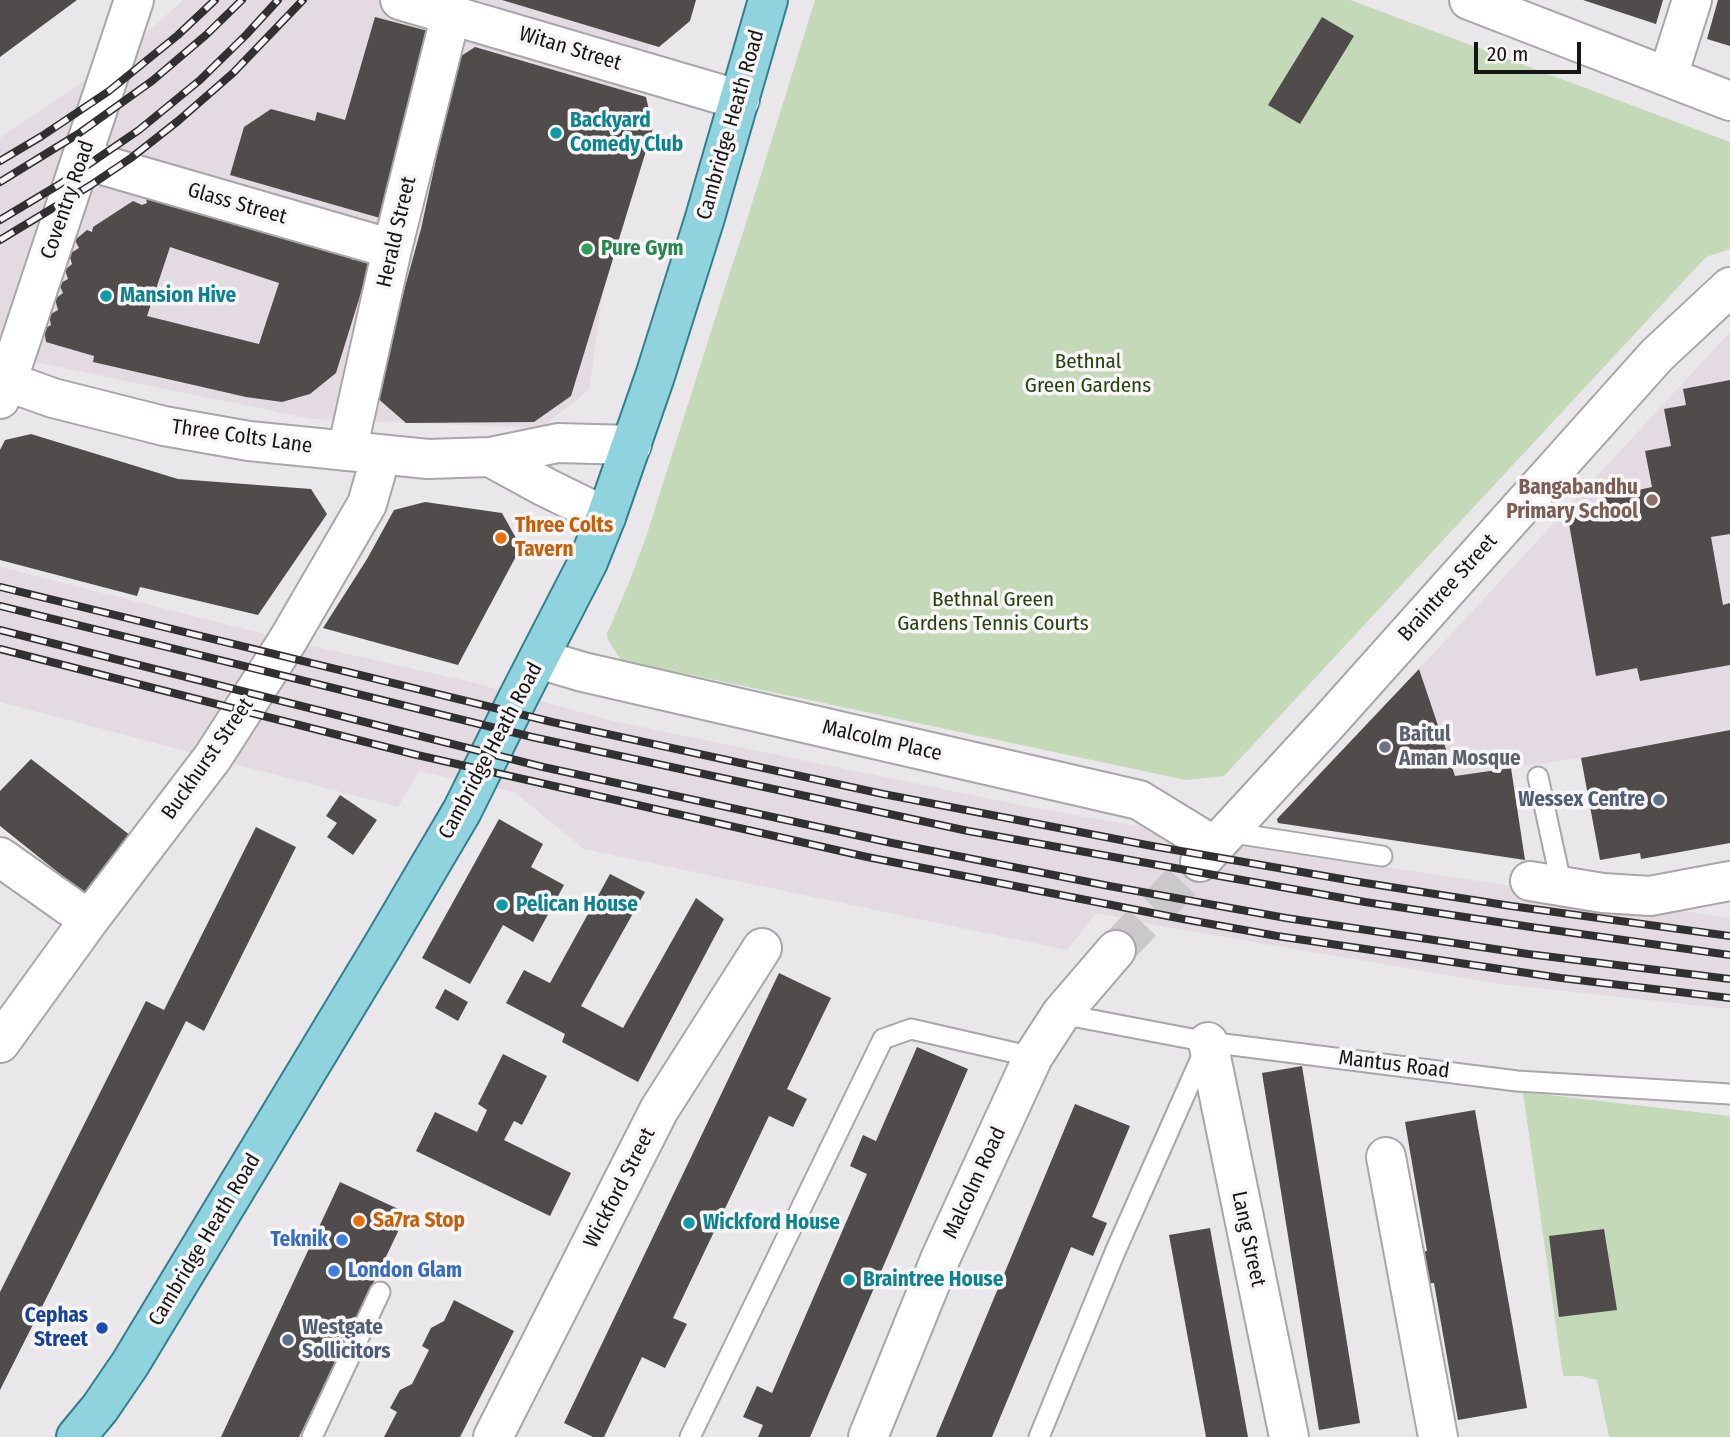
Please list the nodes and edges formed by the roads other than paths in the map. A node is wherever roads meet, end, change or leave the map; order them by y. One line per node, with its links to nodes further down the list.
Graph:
1 (134, 0): 10 (street, Coventry Road)
2 (400, 0): 6 (street, Witan Street)
3 (768, 0): 8 (main road, Cambridge Heath Road)
4 (1469, 0): 7 (street)
5 (1692, 0): 7 (street)
6 (451, 14): 8 (street, Witan Street); 11 (street, Herald Street)
7 (1668, 76): 9 (street)
8 (740, 100): 14 (main road, Cambridge Heath Road)
9 (1730, 101)
10 (82, 159): 11 (street, Glass Street); 13 (street, Coventry Road)
11 (392, 249): 15 (street, Herald Street)
12 (1730, 287): 20 (street, Braintree Street)
13 (2, 387): 15 (street, Three Colts Lane)
14 (632, 445): 16 (street, Three Colts Lane); 17 (main road, Cambridge Heath Road)
15 (362, 453): 16 (street, Three Colts Lane); 25 (street, Buckhurst Street)
16 (490, 457): 17 (street)
17 (607, 517): 18 (main road, Cambridge Heath Road)
18 (539, 659): 20 (street, Malcolm Place); 35 (main road, Cambridge Heath Road)
19 (1538, 778): 24 (lane)
20 (1214, 847): 21 (lane)
21 (1382, 856)
22 (0, 857): 25 (street)
23 (1730, 881): 24 (street)
24 (1543, 883)
25 (89, 920): 30 (street, Buckhurst Street)
26 (762, 948): 37 (street, Wickford Street)
27 (1116, 950): 28 (street, Malcolm Road)
28 (1061, 1013): 29 (lane, Mantus Road); 31 (street, Malcolm Road)
29 (1208, 1042): 32 (lane, Mantus Road); 40 (lane); 41 (street, Lang Street)
30 (0, 1043)
31 (1033, 1057): 38 (lane); 39 (street, Malcolm Road)
32 (1730, 1094)
33 (1386, 1157): 42 (street)
34 (380, 1292): 36 (lane)
35 (76, 1437)
36 (312, 1437)
37 (493, 1437)
38 (690, 1437)
39 (868, 1437)
40 (1039, 1437)
41 (1289, 1437)
42 (1438, 1437)

